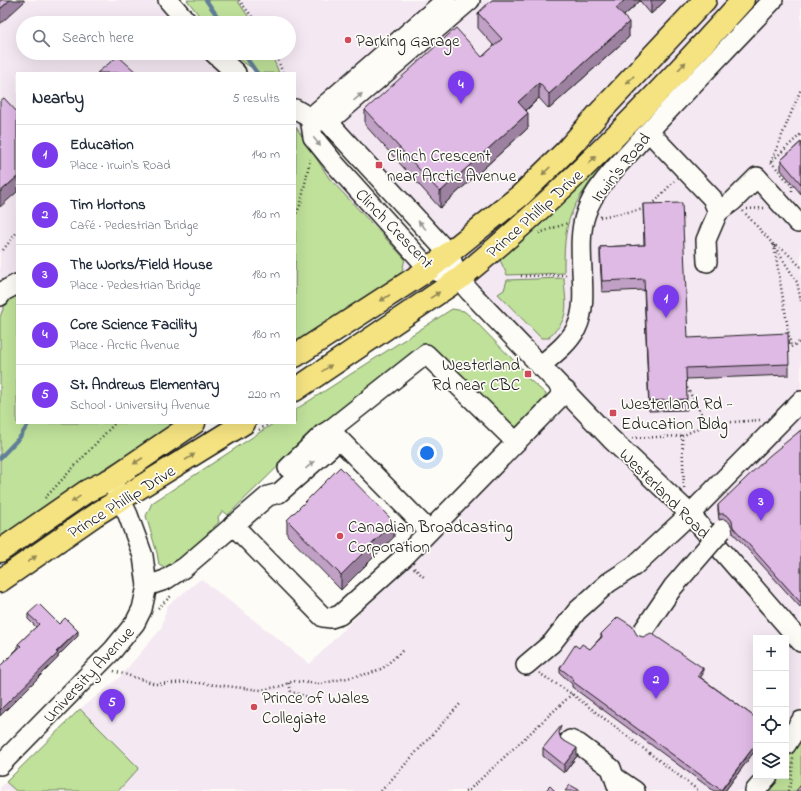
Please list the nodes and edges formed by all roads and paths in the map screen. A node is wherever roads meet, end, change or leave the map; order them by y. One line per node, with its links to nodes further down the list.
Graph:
1 (168, 0): 8 (street)
2 (240, 0): 9 (path)
3 (446, 0): 15 (street)
4 (470, 0): 16 (street, one-way to 4)
5 (705, 0): 31 (main road, Prince Phillip Drive, one-way to 31)
6 (743, 0): 37 (main road, Prince Phillip Drive, one-way to 6)
7 (773, 0): 17 (street, Irwin's Road)
8 (182, 16)
9 (252, 16)
10 (222, 60): 12 (street)
11 (278, 60): 13 (path)
12 (235, 72)
13 (283, 72)
14 (801, 89): 18 (path)
15 (302, 114): 16 (street); 34 (street, Clinch Crescent, one-way to 34)
16 (328, 122): 31 (street, Clinch Crescent, one-way to 16)
17 (649, 132): 22 (street); 45 (street, Irwin's Road)
18 (801, 134)
19 (310, 156): 23 (path)
20 (680, 176): 24 (path)
21 (733, 200): 22 (street); 26 (street); 29 (path)
22 (718, 212): 32 (street)
23 (296, 215)
24 (594, 218)
25 (571, 222): 28 (path)
26 (798, 223)
27 (16, 233): 30 (path)
28 (537, 233)
29 (774, 245): 33 (path); 40 (path); 43 (path)
30 (3, 250)
31 (449, 254): 34 (main road, Prince Phillip Drive); 37 (street, Clinch Crescent)
32 (707, 262)
33 (801, 267)
34 (429, 269): 37 (street, Clinch Crescent); 44 (main road, Prince Phillip Drive, one-way to 44)
35 (566, 275): 36 (path)
36 (521, 276)
37 (459, 279): 45 (street, Westerland Road); 47 (main road, Prince Phillip Drive, one-way to 37)
38 (16, 285): 39 (street)
39 (0, 296)
40 (801, 301)
41 (801, 341): 43 (path)
42 (788, 344): 43 (path)
43 (791, 347)
44 (296, 355)
45 (540, 366): 48 (street, Westerland Road)
46 (686, 386): 53 (path)
47 (296, 389)
48 (566, 391): 57 (street, Westerland Road); 58 (street)
49 (801, 401): 63 (street)
50 (114, 424): 61 (path)
51 (193, 424): 59 (main road, Prince Phillip Drive, one-way to 59)
52 (242, 424): 62 (main road, Prince Phillip Drive, one-way to 52)
53 (707, 424): 54 (path); 56 (path)
54 (758, 425)
55 (335, 435): 58 (street); 64 (street); 66 (street)
56 (682, 436): 57 (path); 60 (path)
57 (611, 439): 63 (street, Westerland Road)
58 (516, 442): 66 (street)
59 (110, 480): 62 (street, University Avenue); 67 (main road, Prince Phillip Drive, one-way to 67)
60 (685, 492)
61 (45, 498)
62 (121, 500): 68 (main road, Prince Phillip Drive, one-way to 62); 69 (street, University Avenue)
63 (690, 514): 71 (street, Westerland Road); 73 (street)
64 (233, 525): 66 (street); 69 (street)
65 (722, 530): 70 (street, bridge)
66 (429, 531)
67 (0, 551)
68 (0, 581)
69 (147, 586): 82 (street, University Avenue)
70 (643, 631)
71 (801, 642)
72 (403, 650): 75 (path)
73 (526, 666): 76 (path)
74 (111, 670): 75 (path)
75 (289, 683): 77 (path)
76 (572, 694): 86 (path); 88 (path)
77 (309, 697)
78 (460, 704): 85 (path)
79 (801, 721): 81 (street)
80 (570, 740): 84 (street)
81 (787, 743)
82 (0, 765)
83 (765, 779): 89 (street)
84 (618, 784): 87 (street)
85 (381, 791)
86 (465, 791)
87 (635, 791)
88 (700, 791)
89 (755, 791)

